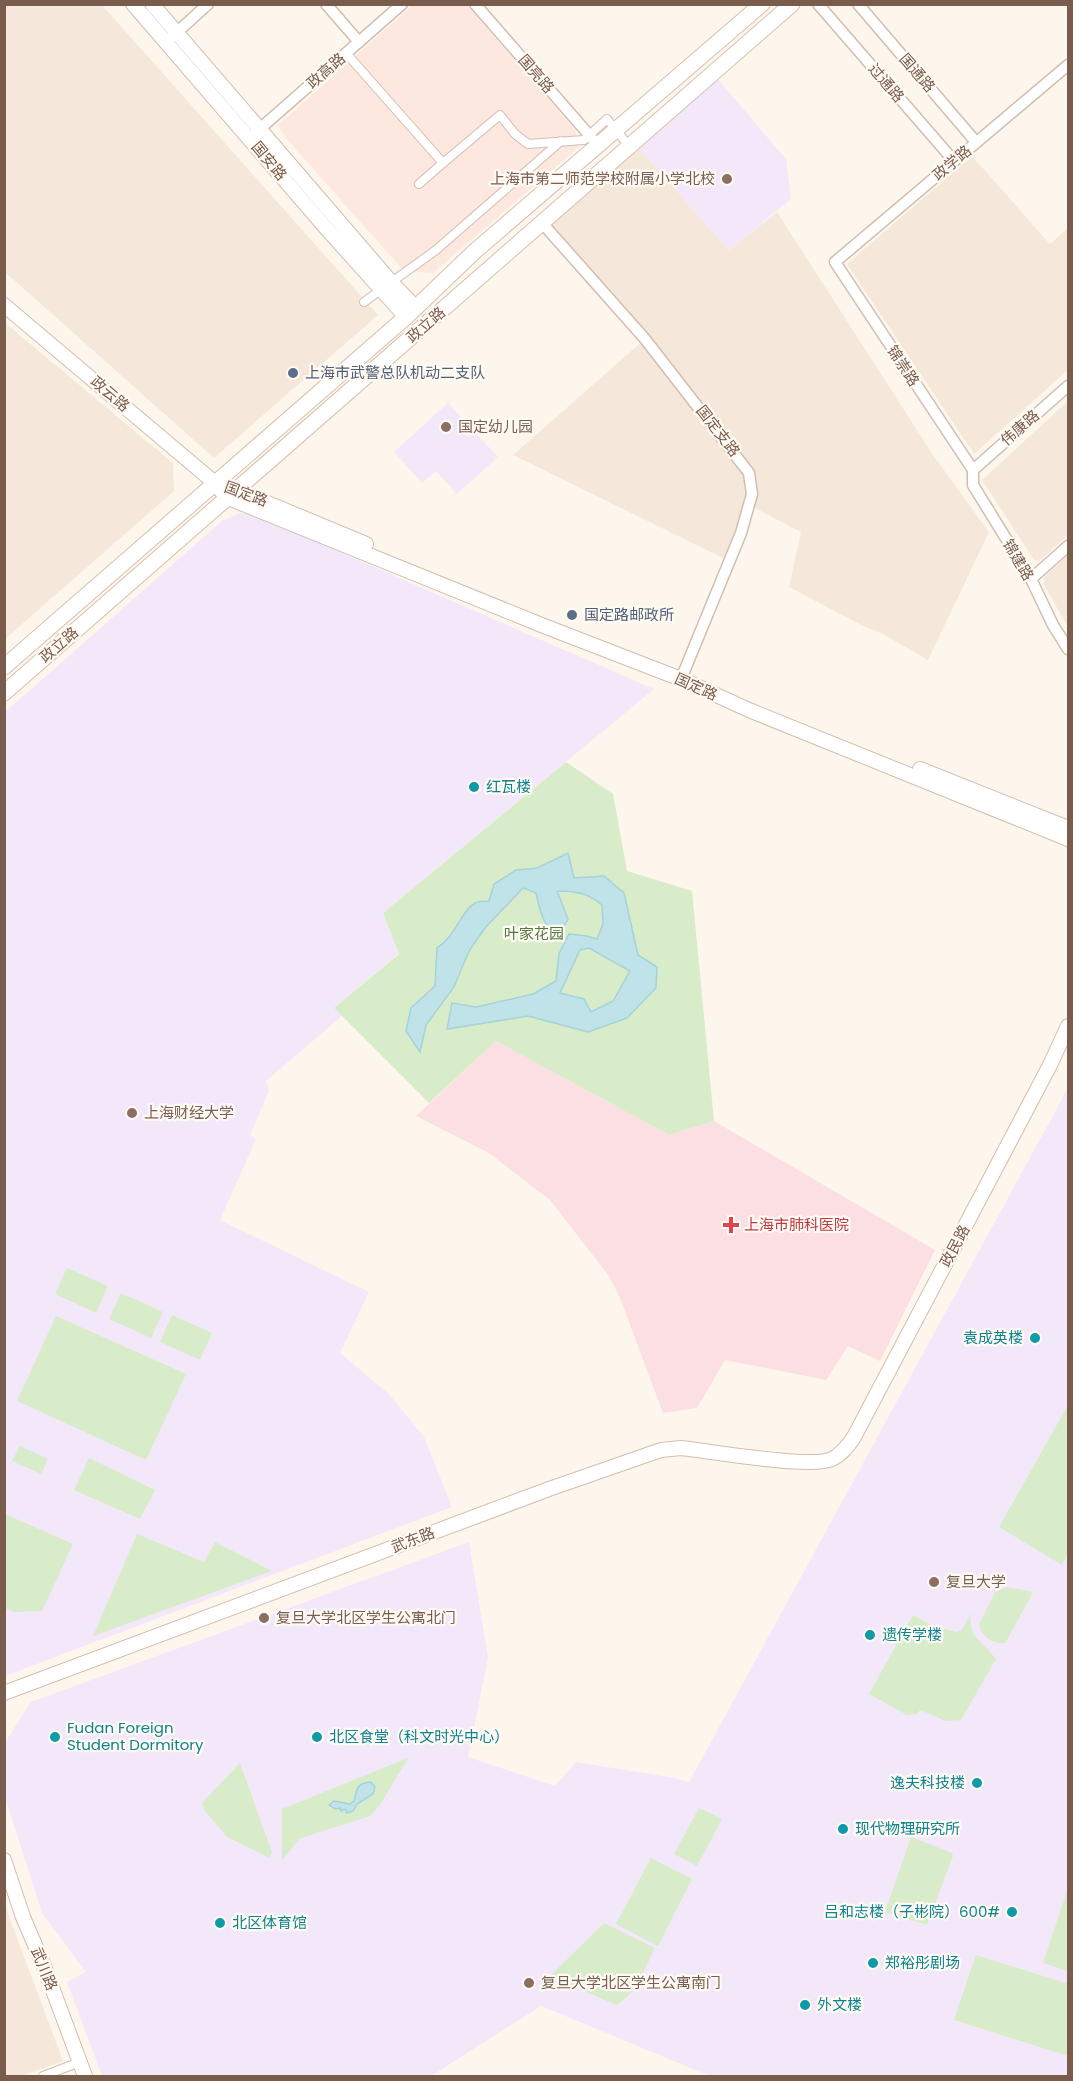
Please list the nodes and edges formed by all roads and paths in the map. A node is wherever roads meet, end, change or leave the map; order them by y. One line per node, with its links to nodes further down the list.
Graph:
1 (133, 4): 11 (street, 国安路)
2 (152, 4): 11 (street, 国安路)
3 (208, 4): 11 (street)
4 (327, 4): 12 (street)
5 (402, 4): 12 (street, 政高路)
6 (475, 4): 17 (street, 国亮路)
7 (762, 4): 15 (main road, 政立路)
8 (792, 4): 20 (main road, 政立路)
9 (818, 4): 21 (street, 过通路)
10 (858, 4): 19 (street, 国通路)
11 (172, 37): 16 (street, 国安路)
12 (359, 42): 13 (street, 政高路)
13 (346, 53): 16 (street, 政高路); 22 (street)
14 (1068, 65): 19 (street, 政学路)
15 (615, 129): 17 (main road, 政立路); 20 (street)
16 (255, 133): 26 (street, 国安路)
17 (593, 139): 18 (street); 29 (main road, 政立路)
18 (561, 141): 22 (street); 26 (street)
19 (976, 142): 21 (street, 政学路)
20 (631, 147): 24 (main road, 政立路)
21 (954, 161): 25 (street, 政学路)
22 (443, 163): 23 (street)
23 (419, 184)
24 (543, 224): 33 (main road, 政立路); 38 (street, 国定支路)
25 (835, 262): 31 (street, 锦崇路)
26 (386, 286): 27 (street); 29 (street, 国安路)
27 (364, 302)
28 (4, 305): 32 (street, 政云路)
29 (411, 313): 32 (main road, 政立路)
30 (1068, 386): 31 (street, 伟康路)
31 (973, 470): 35 (street, 锦建路)
32 (215, 483): 33 (street, 国定路); 37 (main road, 政立路)
33 (231, 493): 38 (street, 国定路); 39 (main road, 政立路)
34 (1068, 546): 35 (street)
35 (1031, 579): 36 (street, 锦建路)
36 (1068, 649)
37 (4, 667)
38 (682, 675): 40 (street, 国定路); 41 (street, 国定路)
39 (4, 693)
40 (1068, 828)
41 (1068, 839)
42 (1068, 1026): 43 (street, 政民路)
43 (832, 1459): 44 (street, 武东路)
44 (4, 1693)
45 (4, 1860): 46 (street, 武川路)
46 (80, 2062): 47 (street); 48 (street, 武川路)
47 (43, 2076)
48 (85, 2076)

